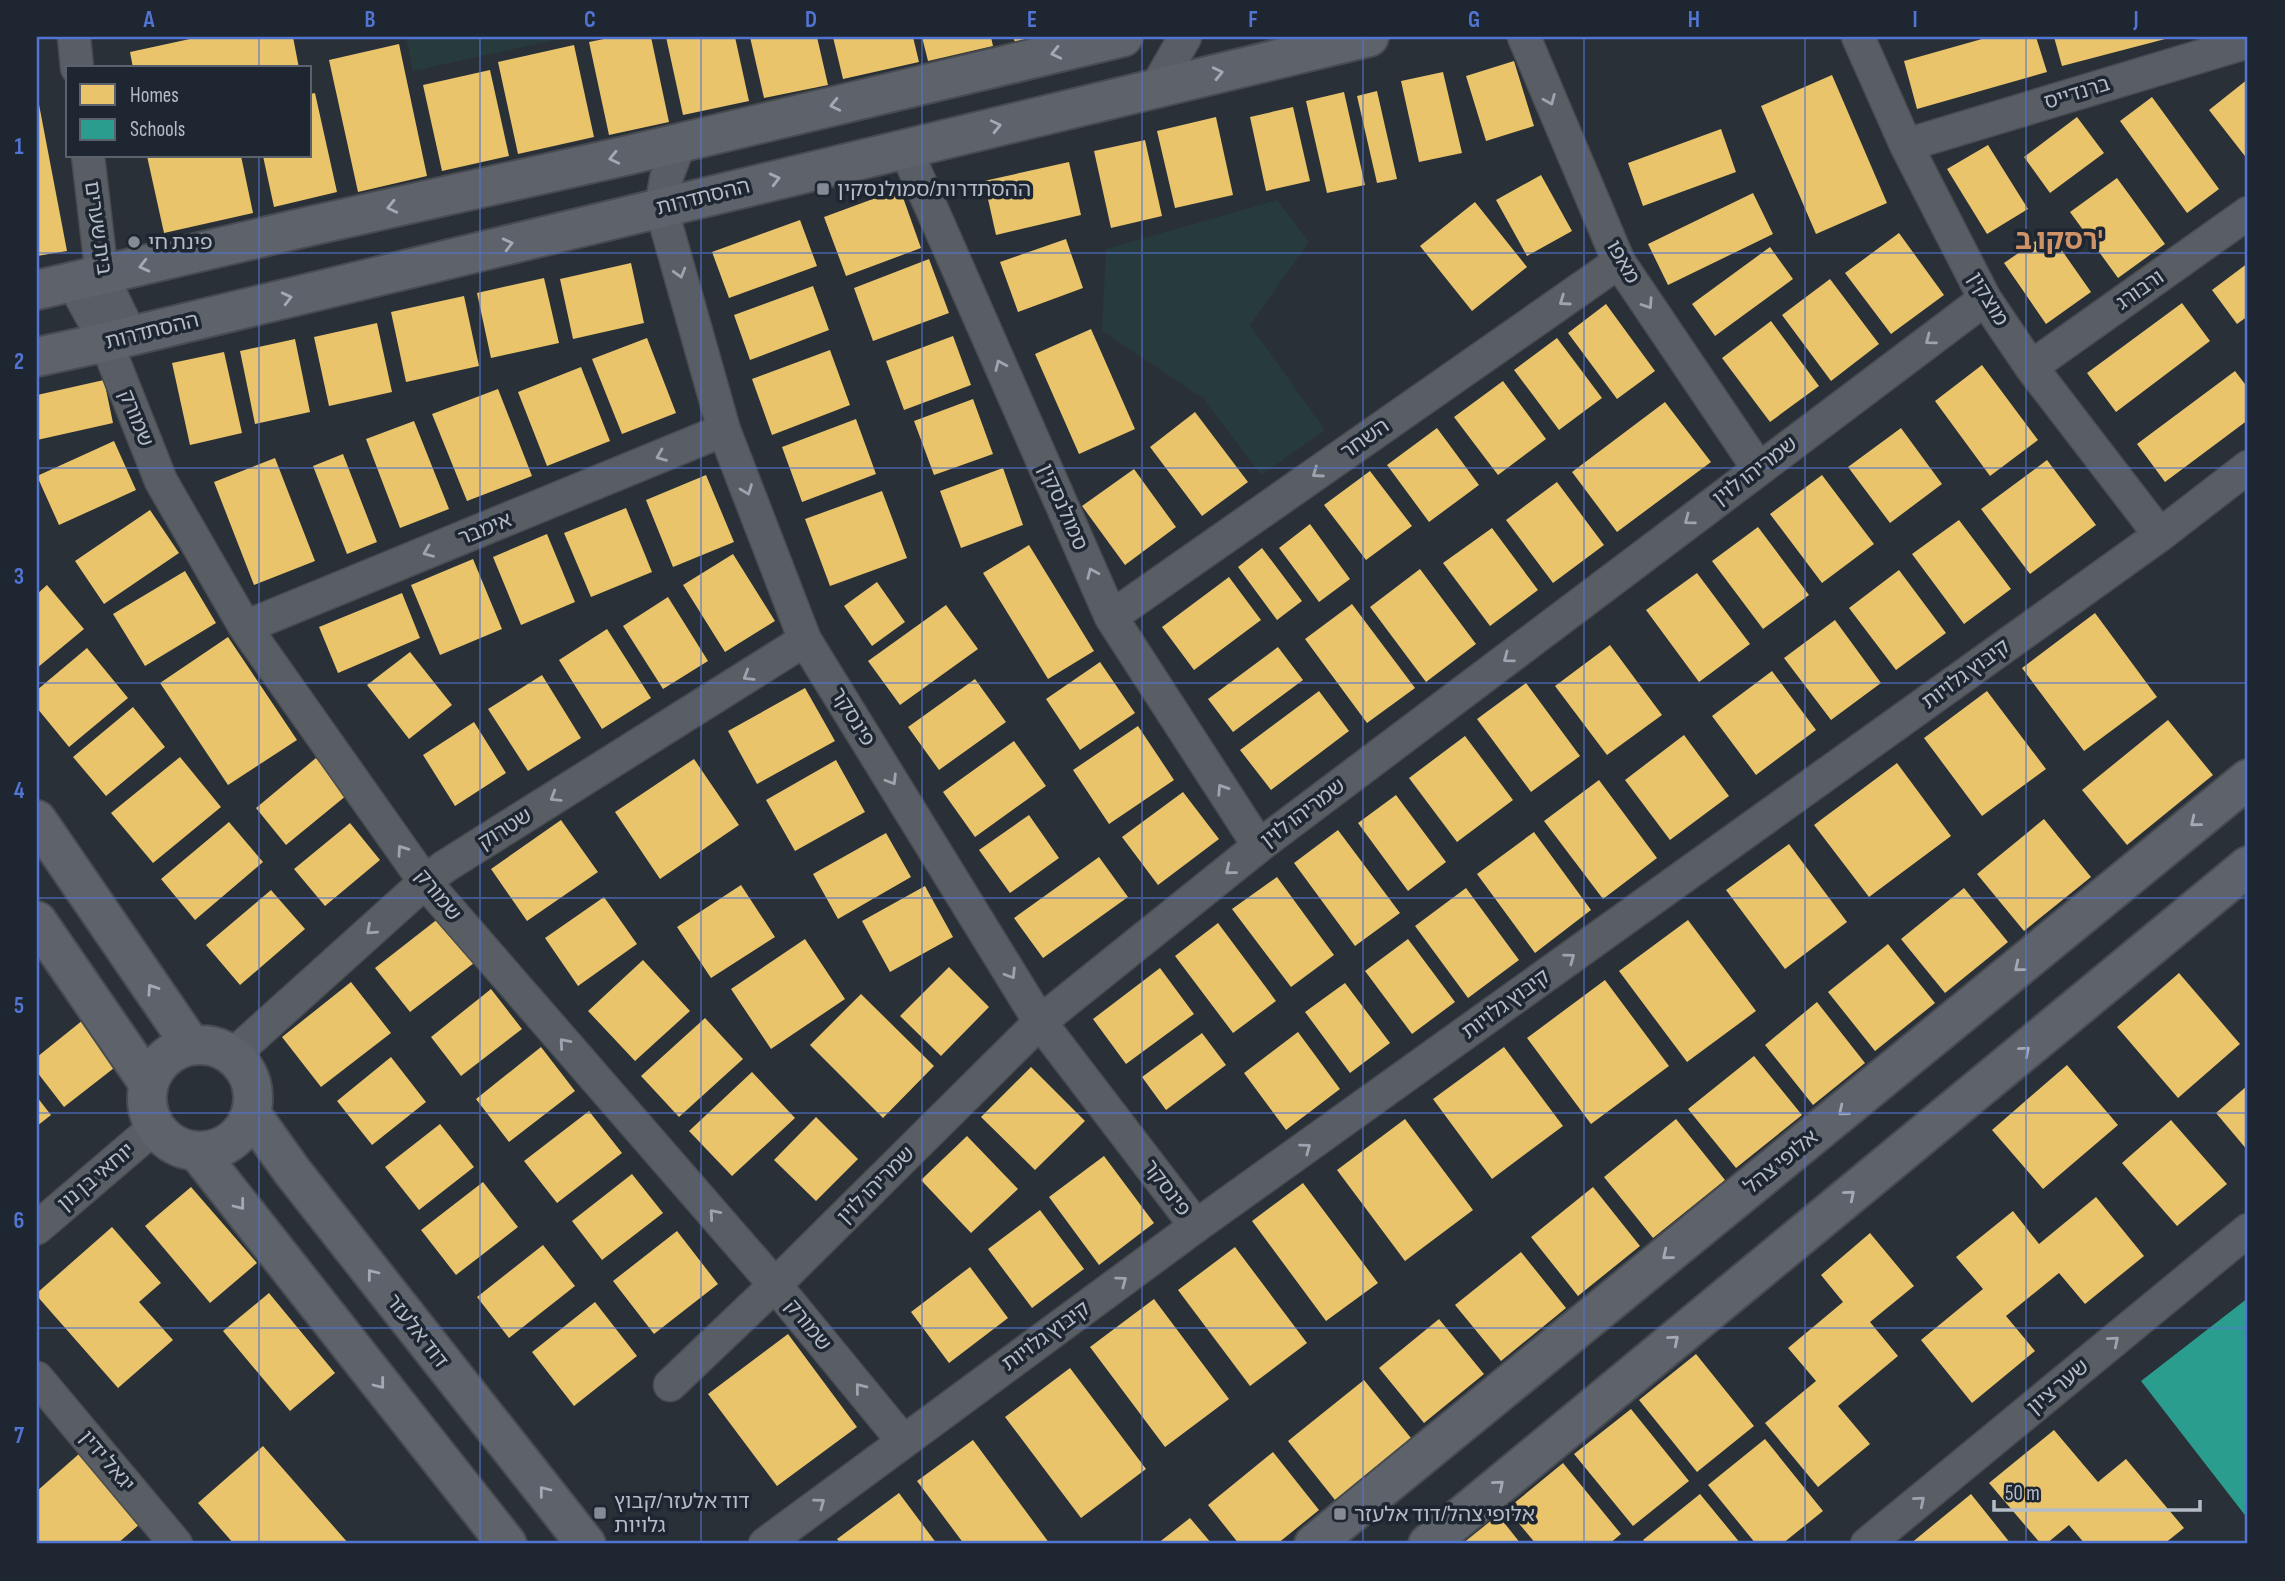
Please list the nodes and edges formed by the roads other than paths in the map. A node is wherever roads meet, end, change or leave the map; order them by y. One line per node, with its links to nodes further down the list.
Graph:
1 (74, 37): 8 (street)
2 (1123, 37): 10 (street, one-way to 10)
3 (1185, 37): 9 (street)
4 (1369, 37): 9 (street, ההסתדרות, one-way to 4)
5 (1524, 37): 16 (street, מאפו, one-way to 16)
6 (1858, 37): 11 (street, מוצקין)
7 (2248, 41): 11 (street, ברנדייס)
8 (77, 66)
9 (1156, 88): 12 (street, ההסתדרות, one-way to 9)
10 (680, 142): 14 (street, פינסקר); 17 (street, one-way to 17)
11 (1906, 145): 18 (street, מוצקין)
12 (905, 148): 14 (street, ההסתדרות, one-way to 12); 26 (street, סמולנסקין, one-way to 12)
13 (88, 158): 17 (street, בית שערים)
14 (661, 207): 19 (street, ההסתדרות, one-way to 14); 22 (street, פינסקר, one-way to 22)
15 (2248, 214): 21 (street, ורבורג)
16 (1619, 262): 24 (street, מאפו, one-way to 24); 26 (street, השחר, one-way to 26)
17 (70, 282): 19 (street, שמורק)
18 (1985, 299): 21 (street, מוצקין); 24 (street, שמריהו לוין, one-way to 24)
19 (118, 339): 20 (street, ההסתדרות); 27 (street, שמורק)
20 (37, 357)
21 (2031, 367): 25 (street, מוצקין)
22 (724, 430): 27 (street, אימבר, one-way to 27); 28 (street, פינסקר, one-way to 28)
23 (2248, 467): 25 (street, קיבוץ גלויות)
24 (1758, 468): 31 (street, שמריהו לוין, one-way to 31)
25 (2160, 535): 42 (street, קיבוץ גלויות, one-way to 25)
26 (1111, 617): 31 (street, סמולנסקין, one-way to 26)
27 (245, 627): 33 (street, שמורק, one-way to 27)
28 (805, 640): 33 (street, שטרוק, one-way to 33); 35 (street, פינסקר, one-way to 35)
29 (2248, 779): 53 (street, אלופי צהל, one-way to 53)
30 (37, 820): 36 (street, one-way to 30)
31 (1259, 846): 35 (street, שמריהו לוין, one-way to 35)
32 (2248, 866): 54 (street, one-way to 32)
33 (425, 882): 37 (street, שטרוק, one-way to 37); 45 (street, שמורק, one-way to 33)
34 (37, 921): 38 (street)
35 (1040, 1022): 42 (street, פינסקר); 45 (street, שמריהו לוין)
36 (191, 1045): 37 (street); 38 (street)
37 (233, 1055): 39 (street)
38 (149, 1084): 40 (street)
39 (251, 1115): 41 (street); 51 (street, דוד אלעזר, one-way to 39)
40 (155, 1127): 41 (street); 43 (street, יוחאי בן נון)
41 (197, 1152): 50 (street, one-way to 50)
42 (1196, 1226): 48 (street, קיבוץ גלויות, one-way to 42)
43 (37, 1228)
44 (2248, 1230): 55 (street, שער ציון, one-way to 44)
45 (775, 1285): 47 (street, שמריהו לוין); 48 (street, שמורק, one-way to 45)
46 (37, 1378): 49 (street, יגאל ידין)
47 (670, 1385)
48 (903, 1441): 52 (street, קיבוץ גלויות, one-way to 48)
49 (176, 1544)
50 (507, 1544)
51 (586, 1544)
52 (765, 1544)
53 (1314, 1544)
54 (1428, 1544)
55 (1867, 1544)

